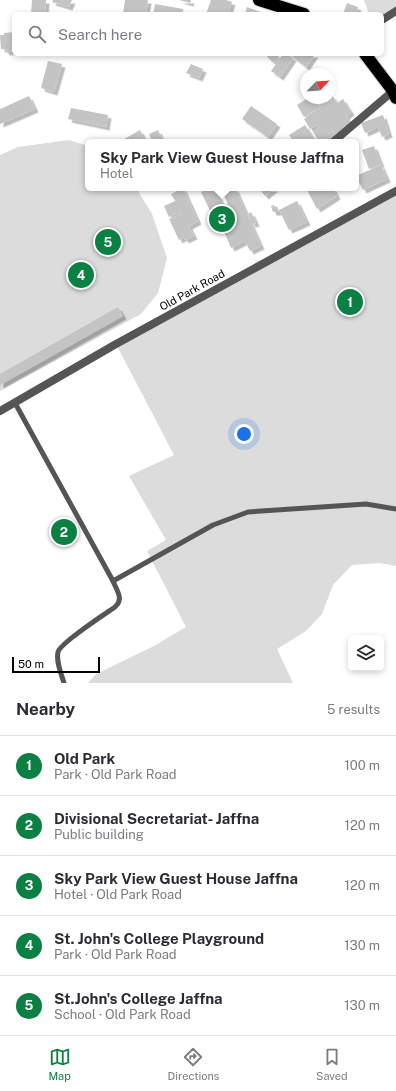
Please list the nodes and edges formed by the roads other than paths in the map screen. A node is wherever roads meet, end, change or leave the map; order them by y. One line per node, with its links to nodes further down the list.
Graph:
1 (259, 0): 2 (highway)
2 (298, 12)
3 (396, 12): 4 (street)
4 (384, 19)
5 (366, 56): 6 (highway)
6 (395, 95): 7 (street)
7 (337, 139)
8 (396, 191): 9 (street, Old Park Road)
9 (15, 403): 10 (street, Old Park Road); 12 (lane)
10 (0, 411)
11 (396, 509): 12 (lane)
12 (113, 581): 13 (lane)
13 (64, 683)

